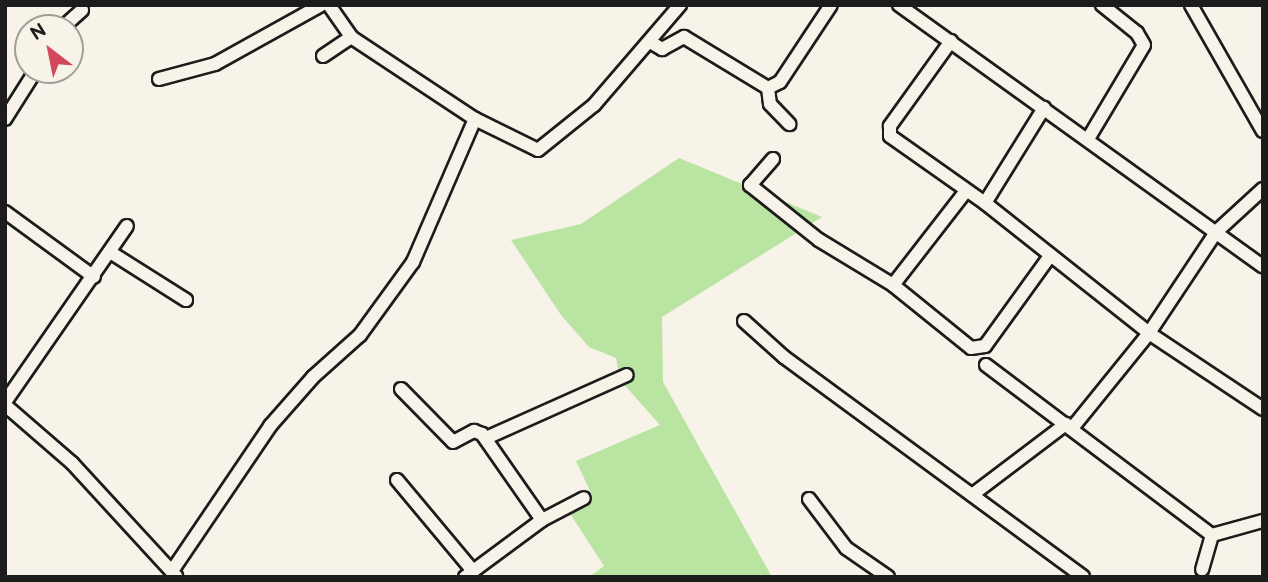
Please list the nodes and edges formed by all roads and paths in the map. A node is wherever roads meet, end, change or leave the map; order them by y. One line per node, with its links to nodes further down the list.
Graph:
1 (321, 5): 14 (street)
2 (329, 5): 10 (street)
3 (680, 5): 12 (street)
4 (831, 5): 16 (street)
5 (899, 5): 11 (street)
6 (1101, 5): 22 (street)
7 (1191, 5): 21 (street)
8 (82, 10): 9 (street)
9 (78, 14)
10 (351, 37): 13 (street); 19 (street)
11 (951, 41): 17 (street); 25 (street)
12 (652, 43): 16 (street); 19 (street)
13 (323, 56)
14 (159, 79)
15 (27, 84): 18 (street)
16 (768, 88): 20 (street)
17 (1044, 108): 22 (street); 26 (street)
18 (5, 119)
19 (475, 119): 53 (street)
20 (789, 124)
21 (1263, 131)
22 (1088, 139): 29 (street)
23 (773, 159): 34 (street)
24 (1263, 189): 29 (street)
25 (966, 191): 26 (street); 34 (street)
26 (985, 203): 31 (street)
27 (5, 212): 33 (street)
28 (127, 226): 30 (street)
29 (1216, 232): 32 (street); 37 (street)
30 (110, 252): 33 (street); 35 (street)
31 (1050, 256): 34 (street); 37 (street)
32 (1263, 267)
33 (94, 277): 41 (street)
34 (893, 285)
35 (186, 300)
36 (744, 321): 46 (street)
37 (1149, 333): 42 (street); 43 (street)
38 (986, 365): 43 (street)
39 (626, 375): 44 (street)
40 (401, 389): 44 (street)
41 (5, 404): 53 (street)
42 (1263, 409)
43 (1070, 426): 46 (street); 51 (street)
44 (486, 438): 49 (street)
45 (397, 480): 54 (street)
46 (972, 495): 56 (street)
47 (584, 498): 49 (street)
48 (809, 499): 55 (street)
49 (542, 520): 54 (street)
50 (1263, 521): 51 (street)
51 (1212, 536): 52 (street)
52 (1202, 570)
53 (174, 574)
54 (469, 574)
55 (888, 577)
56 (1083, 577)

